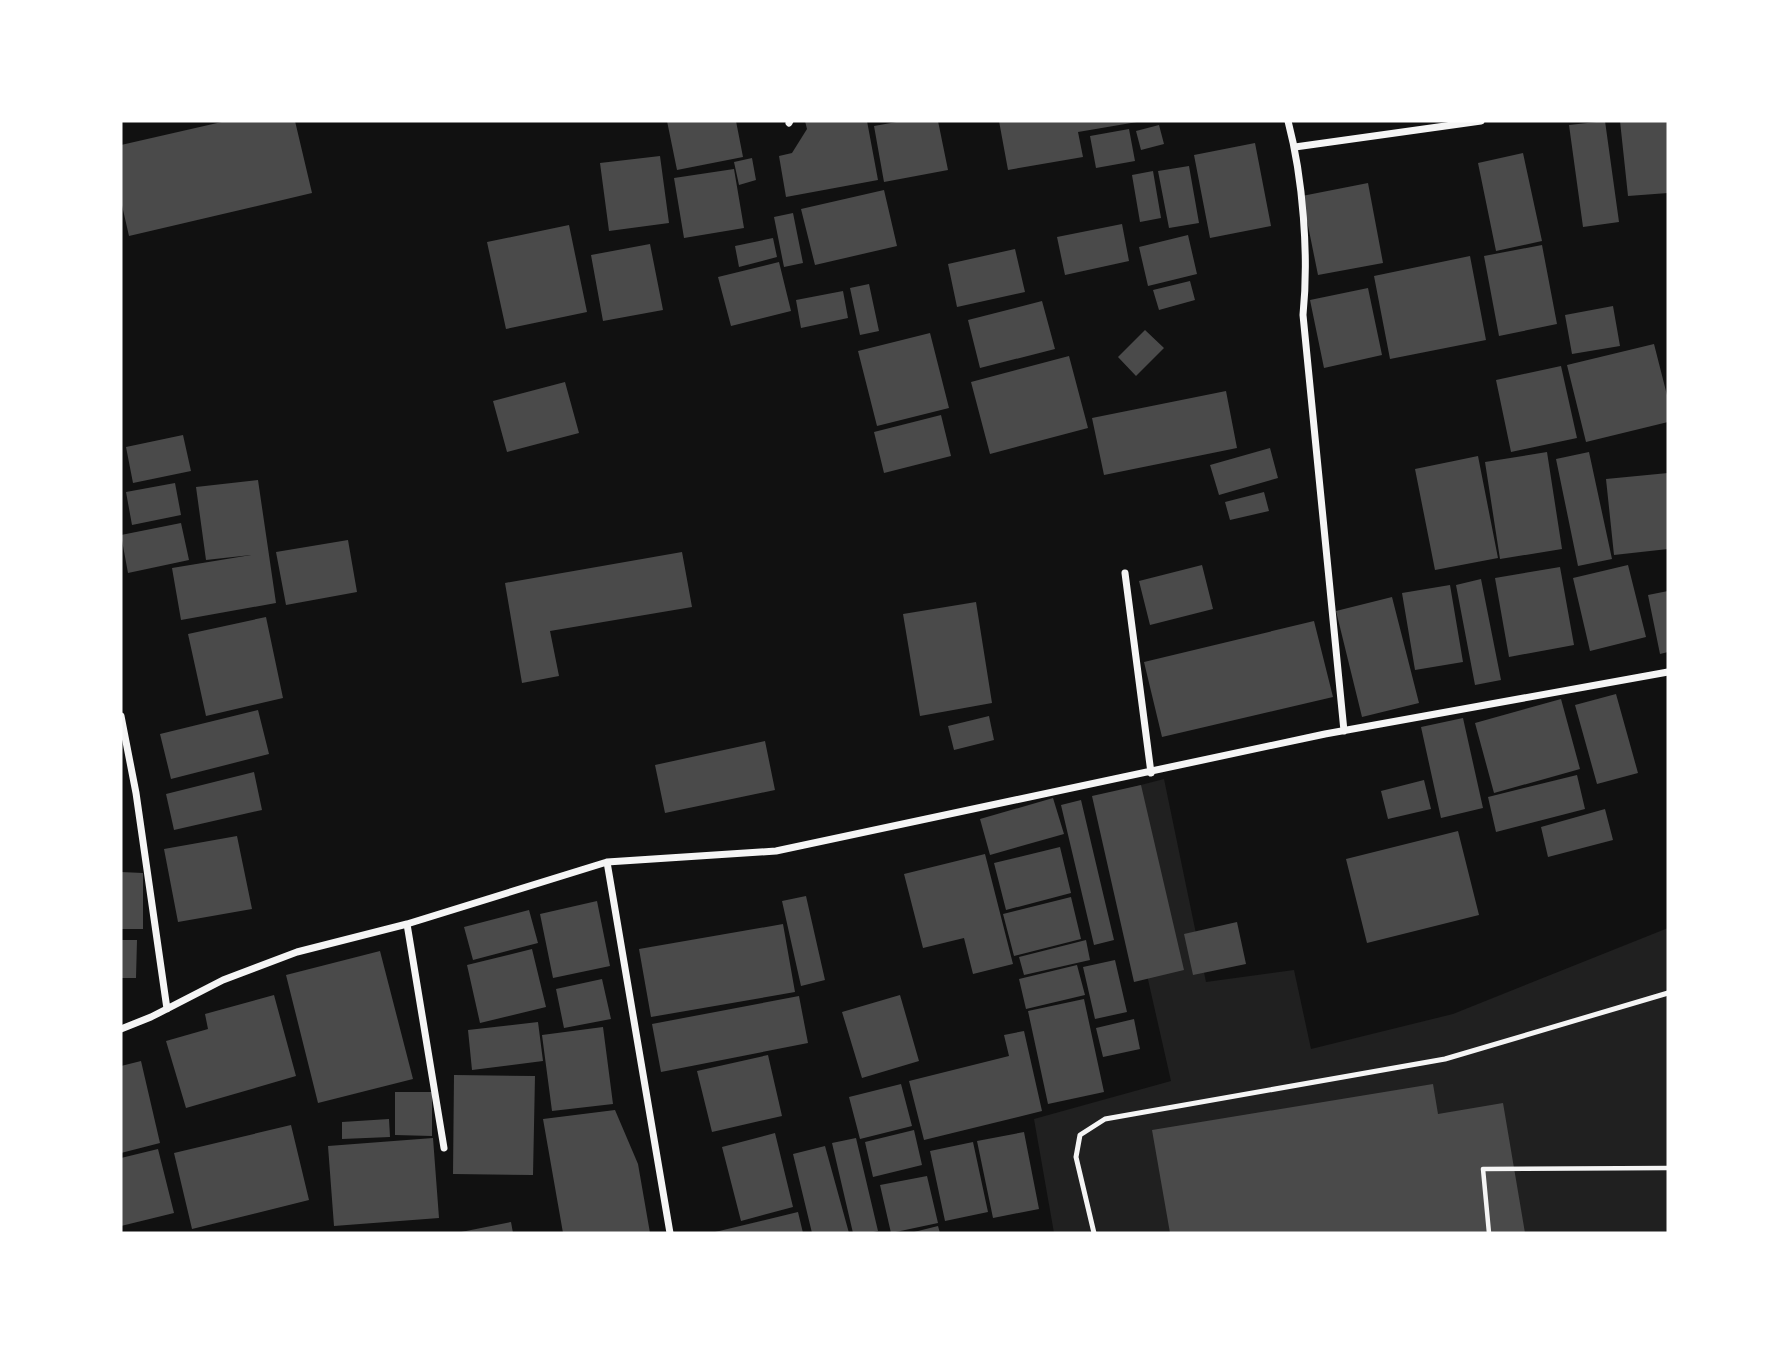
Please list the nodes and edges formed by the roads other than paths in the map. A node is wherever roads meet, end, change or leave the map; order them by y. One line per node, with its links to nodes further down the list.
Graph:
1 (1288, 121): 3 (street)
2 (1481, 121): 3 (street)
3 (1295, 147): 7 (street)
4 (1125, 573): 8 (street)
5 (1668, 672): 7 (street)
6 (121, 716): 12 (street)
7 (1344, 731): 8 (street)
8 (1152, 773): 9 (street)
9 (607, 862): 10 (street); 15 (street)
10 (407, 923): 12 (street); 14 (street)
11 (1668, 993): 16 (lane)
12 (167, 1009): 13 (street)
13 (121, 1029)
14 (444, 1147)
15 (670, 1233)
16 (1094, 1233)

